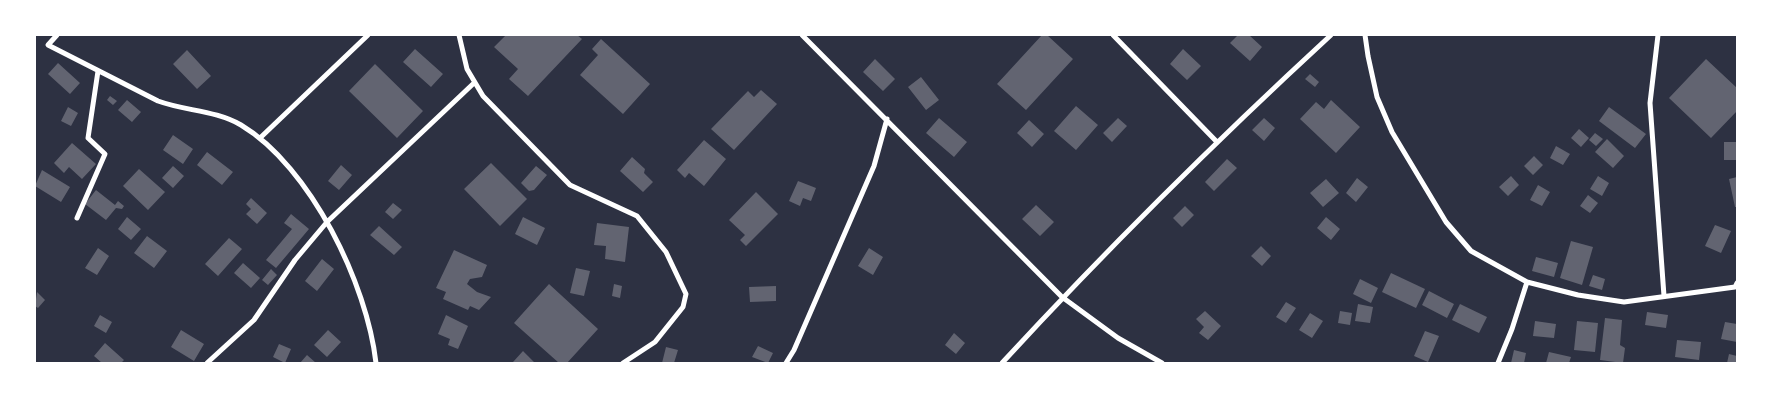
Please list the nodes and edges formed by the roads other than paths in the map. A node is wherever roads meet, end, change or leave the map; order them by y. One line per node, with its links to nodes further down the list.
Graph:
1 (57, 35): 9 (street)
2 (368, 35): 12 (street)
3 (459, 35): 10 (street)
4 (802, 35): 11 (street)
5 (1113, 35): 13 (street)
6 (1331, 35): 13 (street)
7 (1365, 35): 16 (street)
8 (1658, 35): 18 (street)
9 (98, 70): 12 (street); 14 (street)
10 (474, 83): 15 (street); 22 (street)
11 (886, 119): 19 (street); 23 (street)
12 (260, 138): 15 (street)
13 (1216, 141): 19 (street)
14 (76, 218)
15 (327, 222): 20 (street); 21 (street)
16 (1527, 282): 18 (street); 26 (street)
17 (1736, 286): 18 (street)
18 (1664, 296)
19 (1062, 297): 24 (street); 25 (street)
20 (207, 363)
21 (376, 363)
22 (623, 363)
23 (786, 363)
24 (1002, 363)
25 (1162, 363)
26 (1498, 363)

